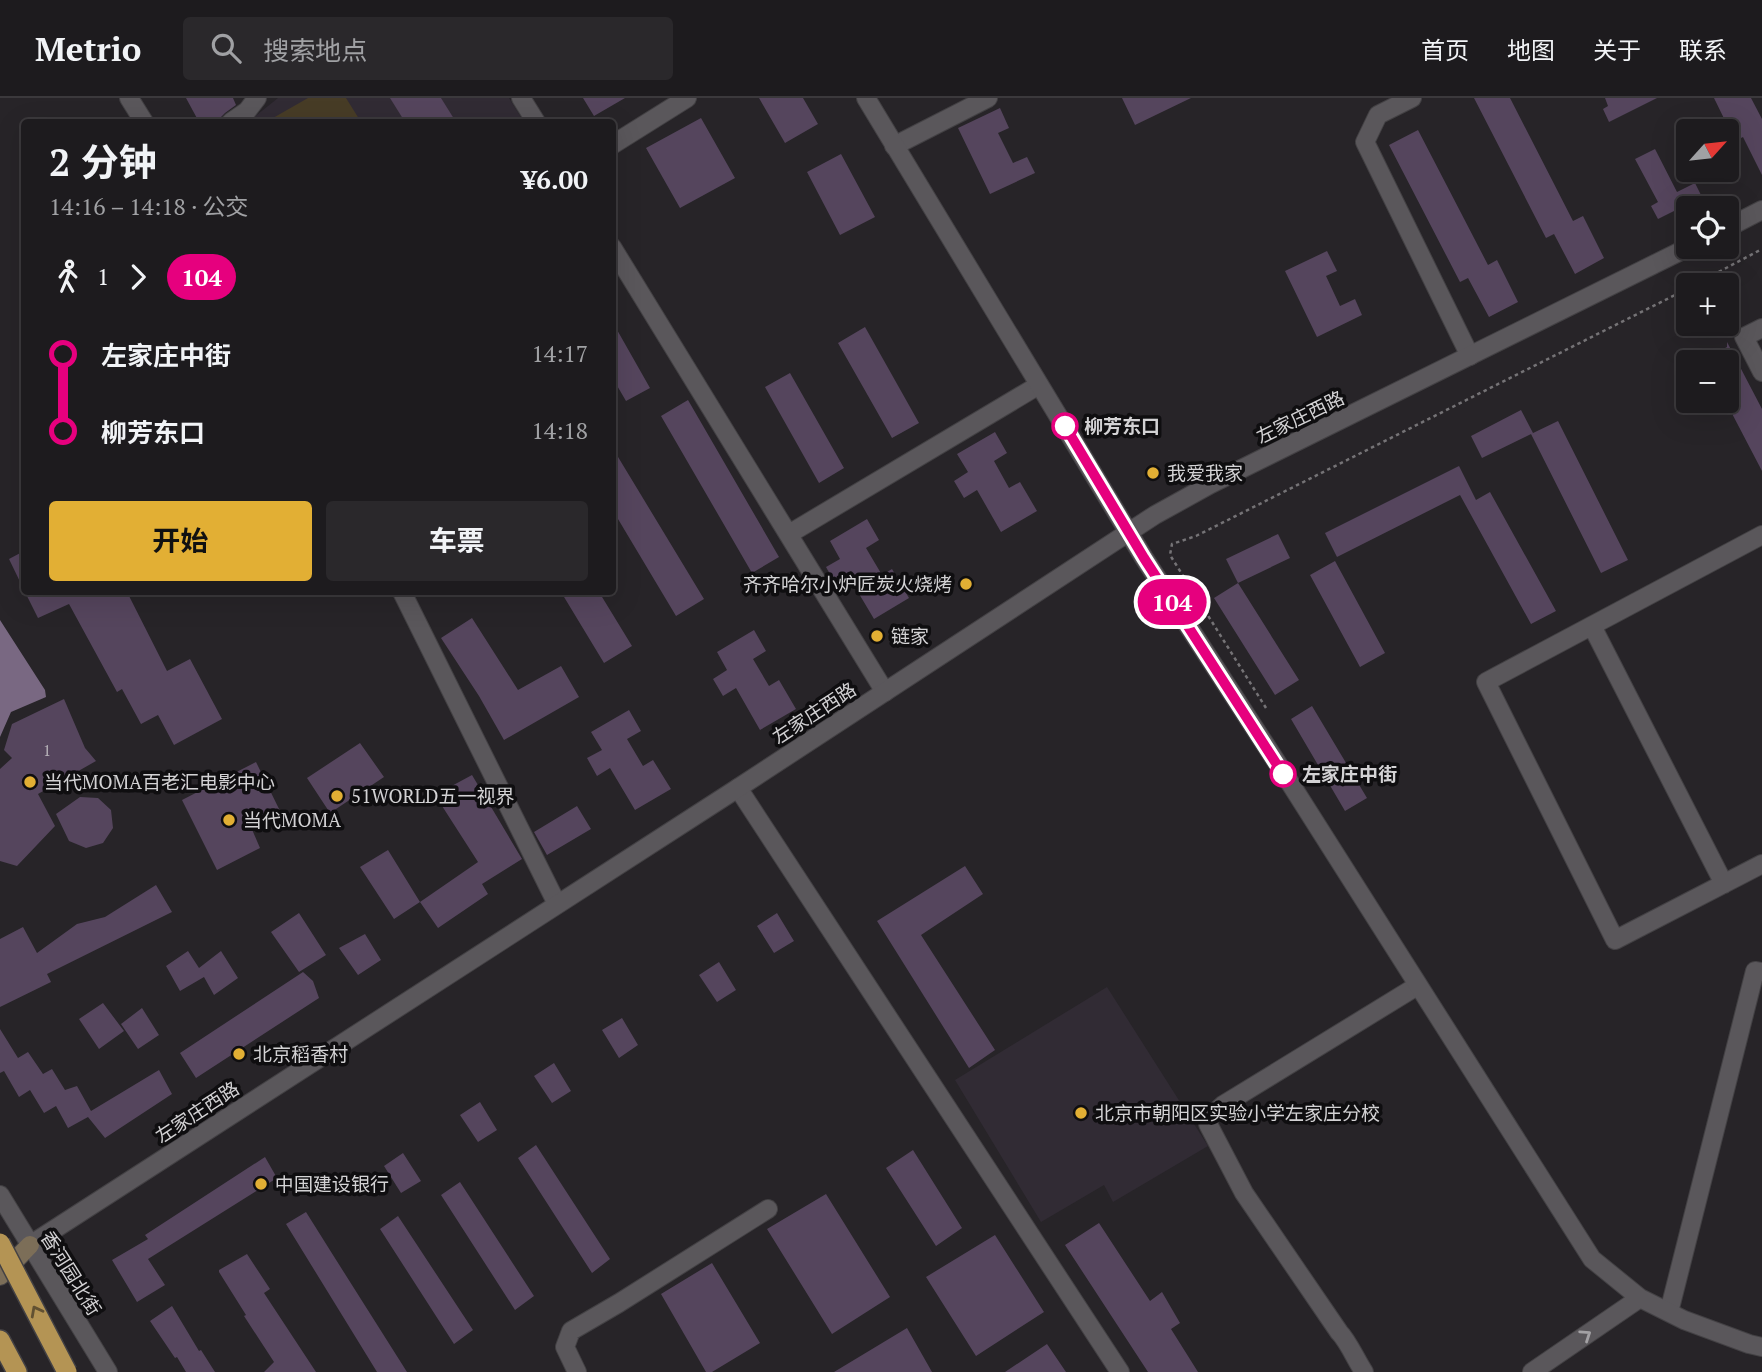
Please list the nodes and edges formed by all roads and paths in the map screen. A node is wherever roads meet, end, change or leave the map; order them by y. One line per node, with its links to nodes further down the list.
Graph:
1 (129, 98): 8 (street)
2 (257, 98): 9 (street)
3 (521, 98): 10 (street)
4 (687, 98): 11 (street)
5 (866, 98): 12 (street)
6 (988, 98): 12 (street)
7 (1412, 98): 21 (street)
8 (142, 119)
9 (235, 119)
10 (534, 119)
11 (616, 142)
12 (894, 146): 23 (street)
13 (1762, 210): 14 (street)
14 (1739, 222)
15 (1762, 249): 18 (path)
16 (616, 253): 25 (street)
17 (1676, 253): 21 (street, 左家庄西路)
18 (1717, 273)
19 (1676, 295): 30 (path)
20 (1762, 328): 22 (street)
21 (1470, 356): 24 (street, 左家庄西路)
22 (1762, 372)
23 (1039, 386): 24 (street); 25 (street)
24 (1129, 533): 29 (street, 左家庄西路); 36 (street)
25 (789, 534): 29 (street)
26 (1762, 535): 28 (street)
27 (403, 595): 34 (street)
28 (1592, 626): 33 (street); 33 (street)
29 (885, 692): 31 (street, 左家庄西路)
30 (1266, 708)
31 (738, 788): 34 (street, 左家庄西路); 51 (street)
32 (1762, 864): 33 (street)
33 (1724, 884)
34 (557, 904): 40 (street, 左家庄西路)
35 (1762, 972): 44 (street)
36 (1417, 986): 43 (street); 52 (street)
37 (0, 1195): 40 (street, 香河园北街)
38 (768, 1209): 50 (street)
39 (0, 1243): 48 (highway, one-way to 39, bridge)
40 (30, 1245): 41 (main road); 42 (main road, 左家庄西路); 49 (street, 香河园北街)
41 (0, 1258)
42 (0, 1276)
43 (1640, 1298): 44 (street); 53 (street, one-way to 43)
44 (1670, 1312): 46 (street)
45 (0, 1340): 47 (highway)
46 (1762, 1347)
47 (17, 1372)
48 (67, 1372)
49 (108, 1372)
50 (577, 1372)
51 (1120, 1372)
52 (1364, 1372)
53 (1532, 1372)

